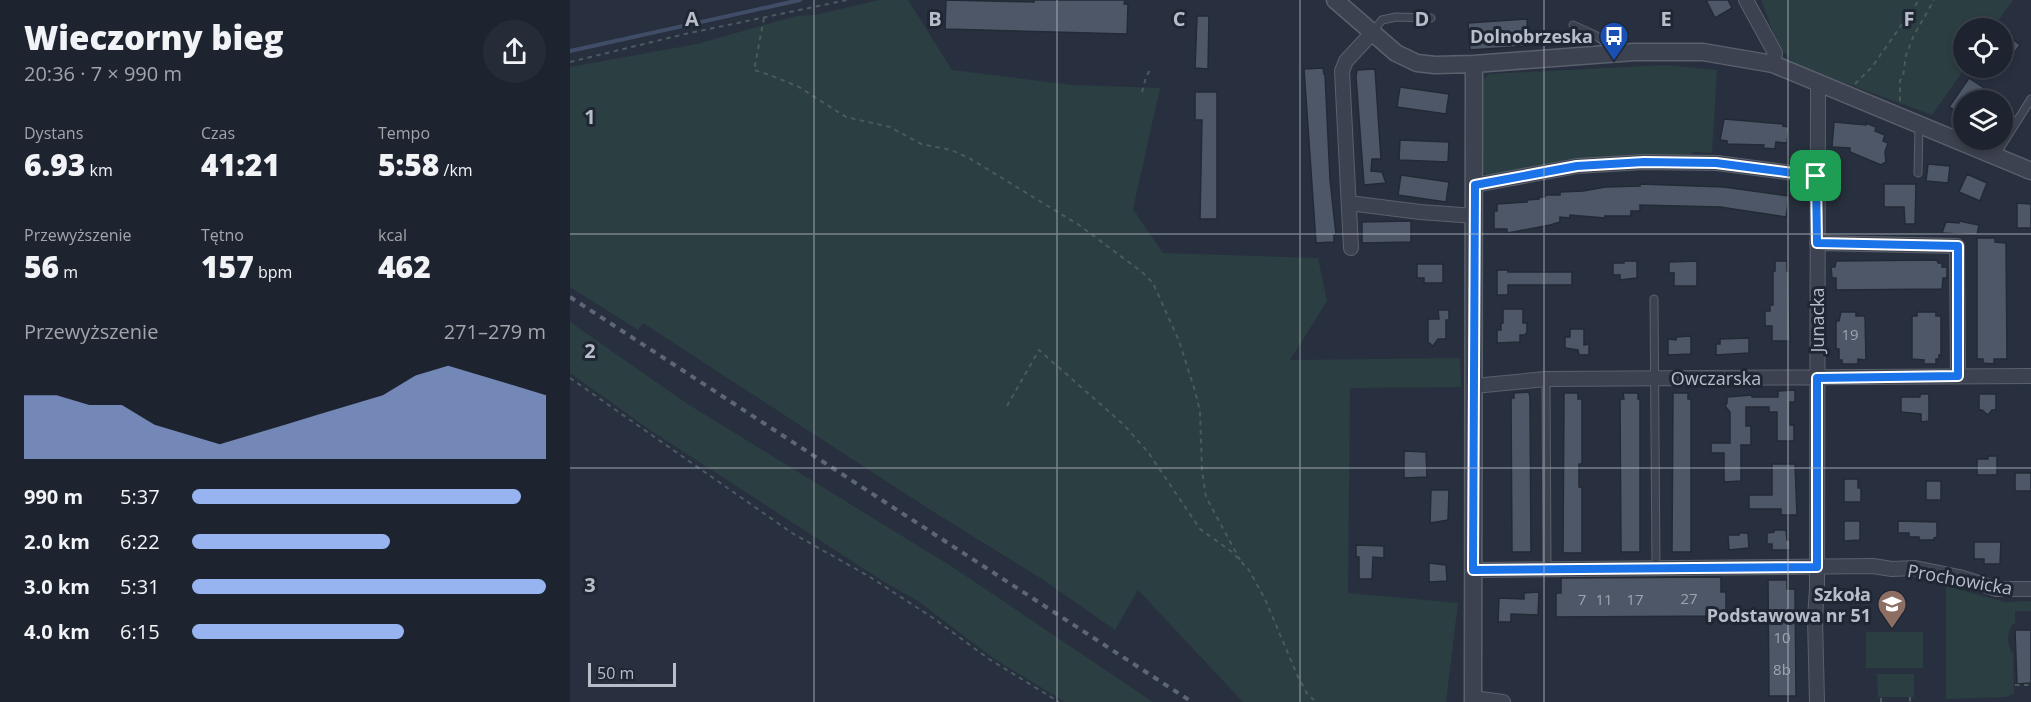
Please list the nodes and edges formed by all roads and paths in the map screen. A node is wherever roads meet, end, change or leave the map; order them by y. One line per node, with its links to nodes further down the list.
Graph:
1 (847, 0): 6 (path)
2 (1335, 0): 9 (street)
3 (1746, 0): 13 (street)
4 (1919, 0): 17 (path)
5 (1934, 0): 19 (path)
6 (764, 18): 11 (path); 39 (path)
7 (1431, 18): 9 (lane)
8 (1573, 25): 10 (lane)
9 (1372, 33): 12 (street); 26 (street)
10 (1609, 53): 12 (street); 13 (street)
11 (570, 62)
12 (1474, 64): 25 (street)
13 (1773, 64): 15 (street)
14 (1150, 70): 16 (path)
15 (1818, 82): 17 (street); 24 (street, Junacka)
16 (1142, 92)
17 (1845, 94): 19 (street)
18 (2031, 99): 21 (lane)
19 (1899, 115): 20 (street)
20 (1919, 124): 21 (street); 23 (lane)
21 (1995, 156): 22 (street)
22 (2031, 171)
23 (1918, 173)
24 (1816, 176): 25 (street); 28 (street, Junacka)
25 (1475, 185): 27 (street)
26 (1349, 204): 27 (street); 29 (street)
27 (1474, 216): 37 (street)
28 (1817, 243): 31 (street); 34 (street, Junacka)
29 (1351, 249)
30 (1654, 299): 36 (lane)
31 (1958, 376): 32 (street, Owczarska); 34 (street, Owczarska)
32 (2031, 376)
33 (570, 378): 50 (path)
34 (1817, 378): 36 (street, Owczarska); 40 (street, Junacka)
35 (1546, 379): 36 (street, Owczarska); 37 (street, Owczarska); 42 (lane)
36 (1656, 379): 41 (lane)
37 (1474, 386): 43 (street)
38 (1007, 406): 39 (path)
39 (1240, 560): 51 (path)
40 (1817, 567): 41 (street, Prochowicka); 44 (street, Prochowicka); 53 (street, Junacka)
41 (1656, 568): 42 (street, Prochowicka)
42 (1547, 569): 43 (street, Prochowicka)
43 (1473, 570): 49 (street)
44 (2031, 589)
45 (2016, 685): 46 (path)
46 (2031, 685)
47 (1881, 698): 54 (path)
48 (1910, 698): 55 (path)
49 (1473, 700): 52 (street)
50 (1059, 702)
51 (1317, 702)
52 (1503, 702)
53 (1817, 702)
54 (1881, 702)
55 (1910, 702)

